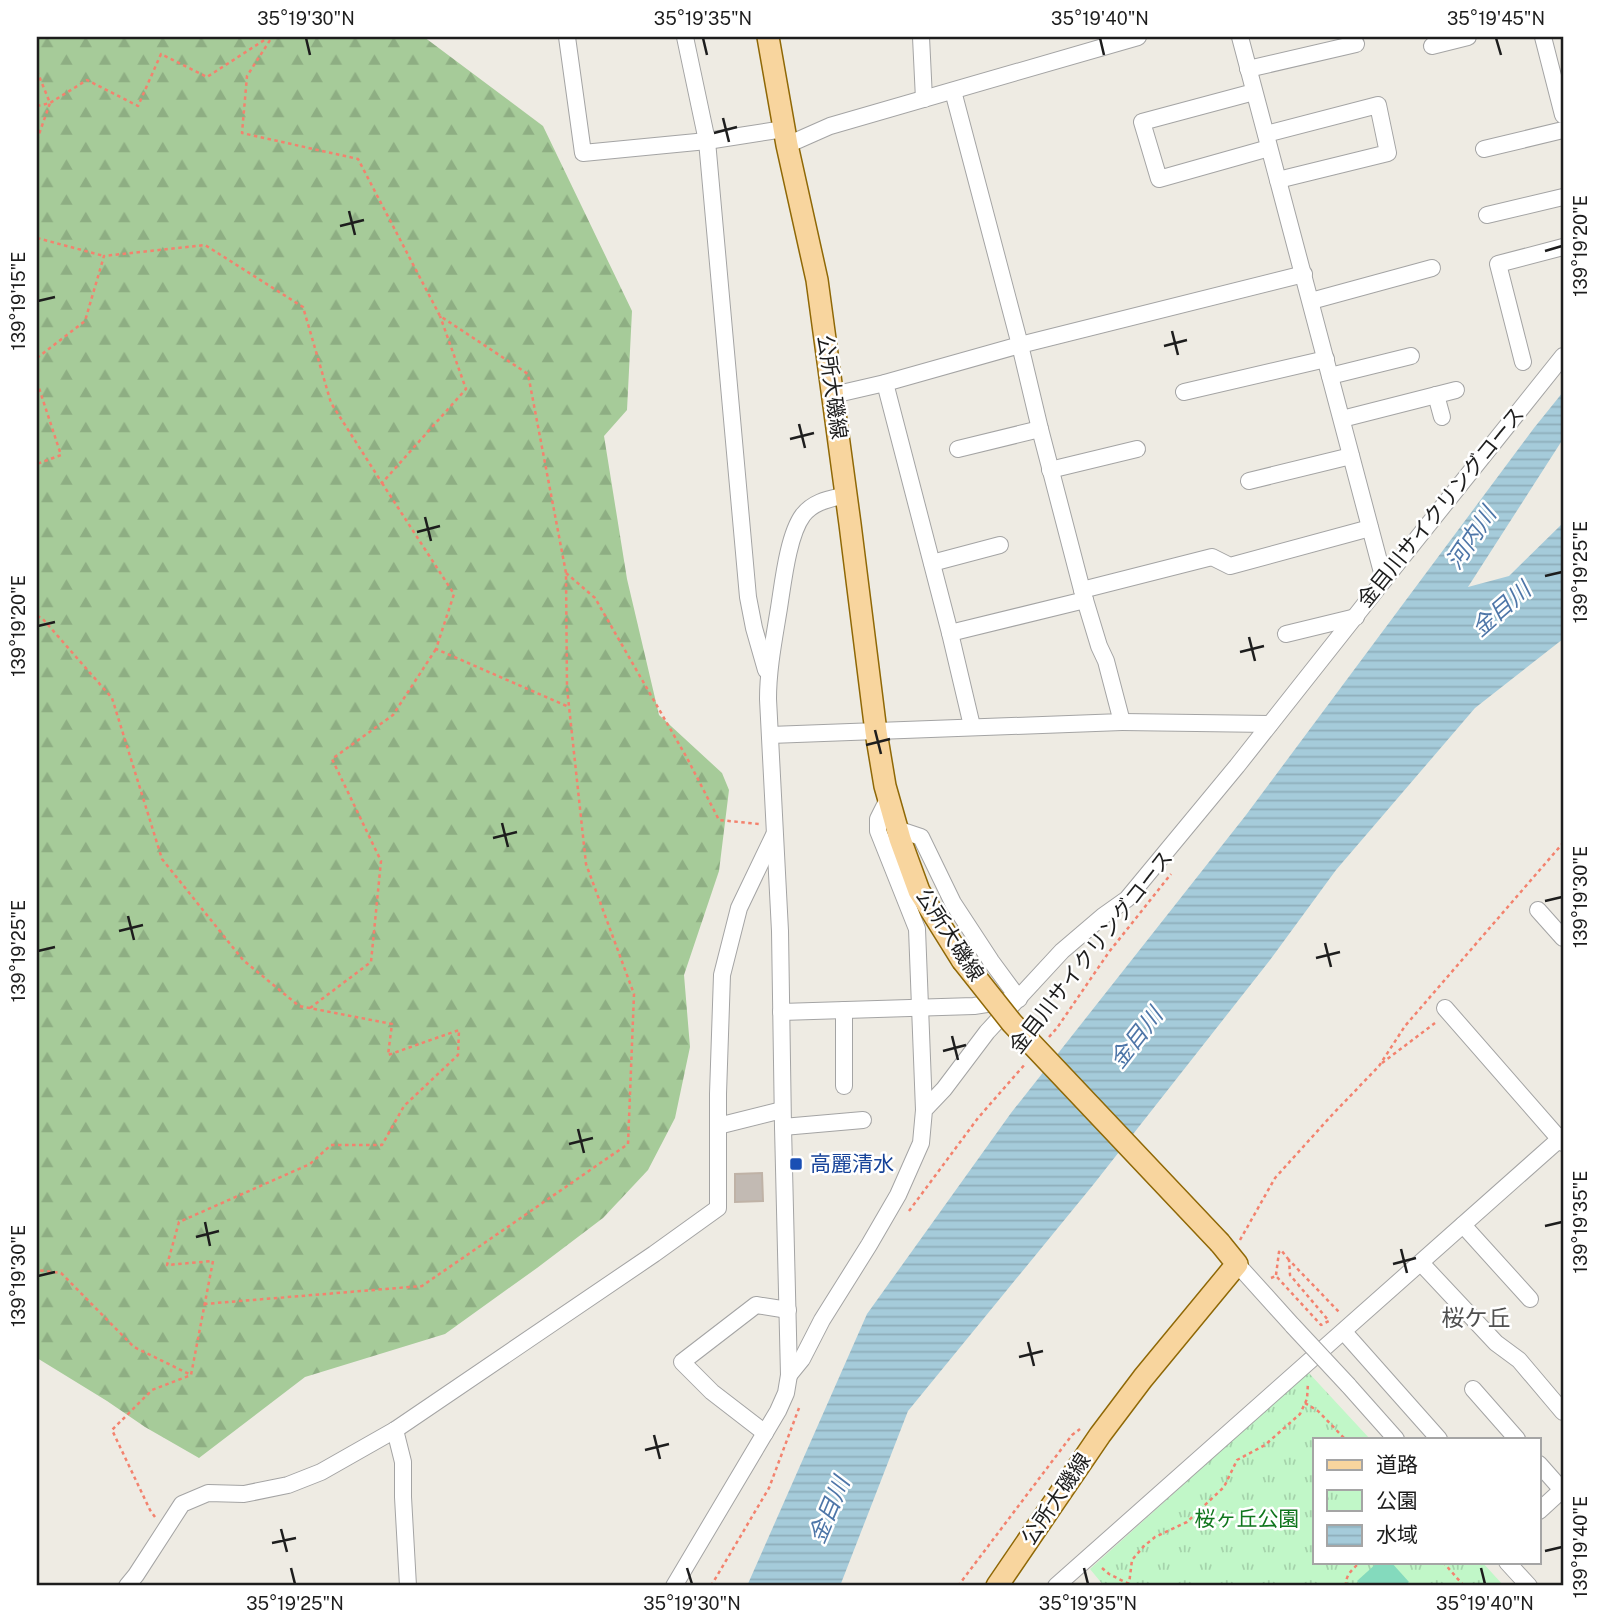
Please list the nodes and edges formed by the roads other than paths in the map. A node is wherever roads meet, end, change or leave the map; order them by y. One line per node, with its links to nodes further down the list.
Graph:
1 (567, 37): 19 (street)
2 (685, 37): 19 (street)
3 (768, 37): 18 (main road, 公所大磯線)
4 (921, 37): 15 (street)
5 (1138, 37): 13 (street)
6 (1240, 37): 11 (street)
7 (1468, 37): 10 (street)
8 (1543, 37): 12 (street)
9 (1356, 44): 11 (street)
10 (1432, 46)
11 (1248, 69): 14 (street)
12 (1559, 78): 16 (street)
13 (953, 91): 15 (street); 29 (street)
14 (1254, 92): 20 (street); 20 (street)
15 (924, 99): 18 (street)
16 (1563, 115)
17 (1563, 130): 21 (street)
18 (785, 137): 19 (street); 39 (main road, 公所大磯線)
19 (707, 141): 57 (street)
20 (1267, 141): 22 (street); 22 (street)
21 (1484, 149)
22 (1278, 180): 27 (street)
23 (1563, 197): 24 (street)
24 (1487, 215)
25 (1563, 247): 33 (street)
26 (1433, 268): 28 (street)
27 (1304, 274): 28 (street); 29 (street)
28 (1311, 300): 32 (street)
29 (1020, 345): 35 (street); 42 (street)
30 (1410, 356): 34 (street)
31 (1563, 356): 52 (street)
32 (1326, 359): 34 (street); 37 (street)
33 (1522, 362)
34 (1330, 376): 41 (street)
35 (885, 383): 39 (street); 51 (street)
36 (1456, 390): 38 (street)
37 (1184, 393)
38 (1436, 394): 40 (street); 41 (street)
39 (833, 395): 48 (main road, 公所大磯線)
40 (1442, 417)
41 (1342, 419): 45 (street)
42 (1040, 429): 43 (street); 46 (street)
43 (958, 449)
44 (1137, 449): 46 (street)
45 (1352, 456): 47 (street); 49 (street)
46 (1051, 470): 53 (street)
47 (1249, 481)
48 (846, 495): 57 (street); 61 (main road, 公所大磯線)
49 (1370, 528): 52 (street); 53 (street)
50 (1000, 545): 51 (street)
51 (932, 564): 55 (street)
52 (1384, 580): 54 (street)
53 (1084, 595): 55 (street); 58 (street)
54 (1356, 617): 56 (street); 59 (street)
55 (950, 633): 60 (street)
56 (1286, 634)
57 (768, 676): 62 (street)
58 (1122, 722): 59 (street); 60 (street)
59 (1270, 724): 68 (street)
60 (972, 726): 61 (street)
61 (876, 732): 62 (street); 63 (main road, 公所大磯線)
62 (770, 735): 64 (street)
63 (888, 799): 65 (main road, 公所大磯線); 69 (street)
64 (775, 828): 72 (street); 77 (street)
65 (897, 829): 68 (street); 82 (main road, 公所大磯線, bridge)
66 (1538, 910): 67 (street)
67 (1563, 938)
68 (1019, 999): 69 (street); 75 (street)
69 (921, 1009): 70 (street); 75 (street)
70 (844, 1010): 72 (street); 73 (street)
71 (1447, 1010): 79 (street)
72 (781, 1012): 74 (street)
73 (844, 1086)
74 (782, 1110): 77 (street); 78 (street)
75 (924, 1110): 86 (street)
76 (863, 1120): 78 (street)
77 (718, 1126): 89 (street)
78 (783, 1127): 84 (street)
79 (1562, 1139): 80 (street)
80 (1464, 1225): 81 (street); 83 (street)
81 (1421, 1263): 85 (street); 88 (street)
82 (1237, 1264): 91 (street, bridge); 101 (main road, 公所大磯線)
83 (1530, 1300)
84 (788, 1310): 86 (street); 90 (street)
85 (1344, 1325): 92 (street); 102 (street)
86 (789, 1375): 90 (street)
87 (1473, 1389): 93 (street)
88 (1563, 1412)
89 (395, 1430): 98 (street); 99 (street)
90 (765, 1433): 100 (street)
91 (1395, 1438)
92 (1438, 1438)
93 (1516, 1438)
94 (1540, 1465): 95 (street)
95 (1563, 1490): 96 (street)
96 (1540, 1510)
97 (1509, 1564): 103 (street)
98 (127, 1586)
99 (408, 1586)
100 (674, 1586)
101 (997, 1586)
102 (1056, 1586)
103 (1529, 1586)

